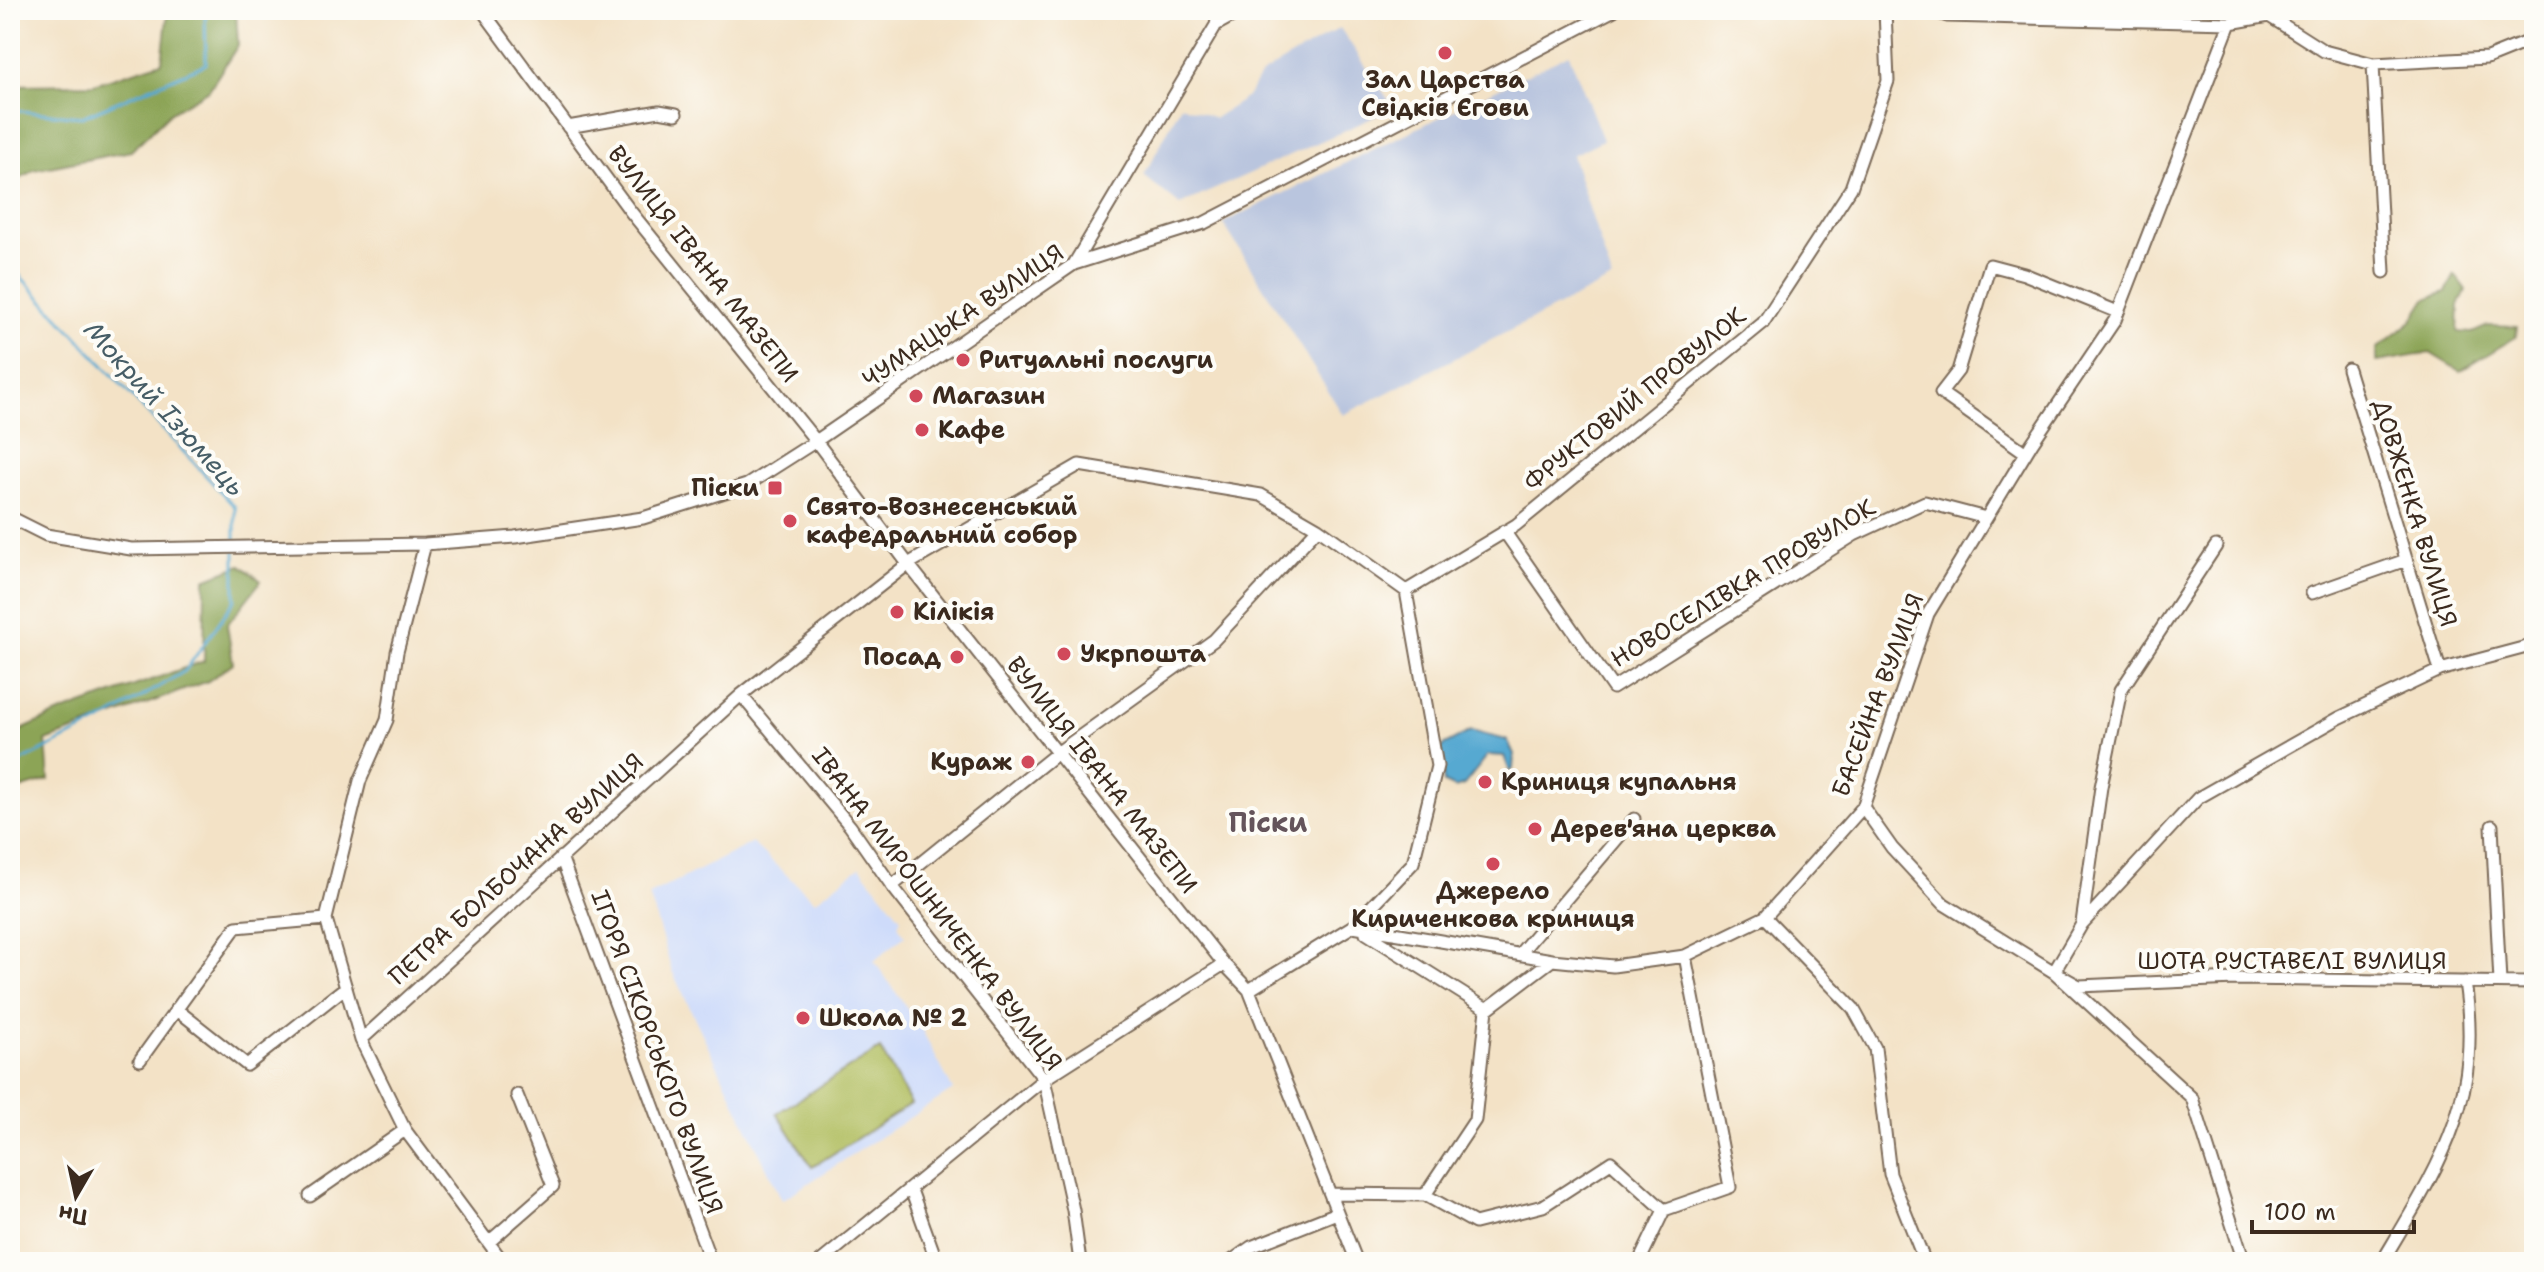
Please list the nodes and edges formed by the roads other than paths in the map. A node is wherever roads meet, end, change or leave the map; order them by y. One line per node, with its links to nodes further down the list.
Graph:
1 (482, 10): 12 (street, ВУЛИЦЯ ІВАНА МАЗЕПИ)
2 (1219, 10): 8 (street)
3 (1243, 10): 8 (street)
4 (1614, 10): 13 (street, ЧУМАЦЬКА ВУЛИЦЯ)
5 (1885, 10): 22 (street, ФРУКТОВИЙ ПРОВУЛОК)
6 (1930, 10): 7 (street)
7 (2230, 23): 10 (street); 15 (street, БАСЕЙНА ВУЛИЦЯ)
8 (1216, 25): 13 (street)
9 (2534, 39): 10 (street)
10 (2373, 64): 14 (street)
11 (676, 114): 12 (street)
12 (568, 127): 17 (street, ВУЛИЦЯ ІВАНА МАЗЕПИ)
13 (1074, 264): 17 (street, ЧУМАЦЬКА ВУЛИЦЯ)
14 (2384, 272)
15 (2118, 312): 18 (street, БАСЕЙНА ВУЛИЦЯ); 18 (street)
16 (2348, 369): 25 (street, ДОВЖЕНКА ВУЛИЦЯ)
17 (816, 441): 23 (street, ЧУМАЦЬКА ВУЛИЦЯ); 26 (street, ВУЛИЦЯ ІВАНА МАЗЕПИ)
18 (2026, 453): 20 (street, БАСЕЙНА ВУЛИЦЯ)
19 (10, 517): 23 (street, ЧУМАЦЬКА ВУЛИЦЯ)
20 (1986, 518): 22 (street, НОВОСЕЛІВКА ПРОВУЛОК); 33 (street, БАСЕЙНА ВУЛИЦЯ)
21 (1318, 528): 26 (street, ПЕТРА БОЛБОЧАНА ВУЛИЦЯ); 27 (street, ПЕТРА БОЛБОЧАНА ВУЛИЦЯ); 32 (street)
22 (1504, 531): 27 (street, ФРУКТОВИЙ ПРОВУЛОК)
23 (425, 544): 39 (street)
24 (2216, 546): 40 (street)
25 (2406, 560): 28 (street); 30 (street, ДОВЖЕНКА ВУЛИЦЯ)
26 (908, 564): 31 (street, ПЕТРА БОЛБОЧАНА ВУЛИЦЯ); 32 (street, ВУЛИЦЯ ІВАНА МАЗЕПИ)
27 (1406, 591): 41 (street)
28 (2312, 593)
29 (2534, 645): 30 (street)
30 (2440, 670): 40 (street)
31 (741, 695): 36 (street, ПЕТРА БОЛБОЧАНА ВУЛИЦЯ); 37 (street, ІВАНА МИРОШНИЧЕНКА ВУЛИЦЯ)
32 (1057, 753): 37 (street); 45 (street, ВУЛИЦЯ ІВАНА МАЗЕПИ)
33 (1863, 807): 38 (street, БАСЕЙНА ВУЛИЦЯ); 46 (street)
34 (1634, 819): 42 (street)
35 (2492, 826): 48 (street)
36 (561, 857): 54 (street, ПЕТРА БОЛБОЧАНА ВУЛИЦЯ); 67 (street, ІГОРЯ СІКОРСЬКОГО ВУЛИЦЯ)
37 (892, 886): 56 (street, ІВАНА МИРОШНИЧЕНКА ВУЛИЦЯ)
38 (1765, 917): 43 (street, БАСЕЙНА ВУЛИЦЯ); 74 (street)
39 (326, 919): 50 (street); 52 (street)
40 (2082, 924): 46 (street)
41 (1357, 928): 42 (street, БАСЕЙНА ВУЛИЦЯ); 51 (street); 53 (street)
42 (1521, 952): 44 (street, БАСЕЙНА ВУЛИЦЯ)
43 (1685, 956): 44 (street, БАСЕЙНА ВУЛИЦЯ); 63 (street)
44 (1552, 960): 53 (street)
45 (1224, 964): 51 (street, ВУЛИЦЯ ІВАНА МАЗЕПИ); 56 (street)
46 (2054, 972): 47 (street, ШОТА РУСТАВЕЛІ ВУЛИЦЯ); 75 (street)
47 (2465, 982): 48 (street, ШОТА РУСТАВЕЛІ ВУЛИЦЯ); 76 (street)
48 (2500, 982): 49 (street, ШОТА РУСТАВЕЛІ ВУЛИЦЯ)
49 (2534, 983)
50 (346, 987): 52 (street); 54 (street)
51 (1249, 990): 60 (street, ВУЛИЦЯ ІВАНА МАЗЕПИ)
52 (176, 1009): 55 (street)
53 (1487, 1009): 61 (street)
54 (361, 1040): 58 (street)
55 (140, 1060)
56 (1044, 1079): 59 (street); 70 (street, ІВАНА МИРОШНИЧЕНКА ВУЛИЦЯ)
57 (517, 1095): 65 (street)
58 (405, 1130): 62 (street); 65 (street)
59 (911, 1190): 68 (street); 69 (street)
60 (1332, 1194): 61 (street); 64 (street, ВУЛИЦЯ ІВАНА МАЗЕПИ)
61 (1425, 1195): 63 (street)
62 (310, 1196)
63 (1664, 1210): 73 (street)
64 (1337, 1213): 71 (street); 72 (street, ВУЛИЦЯ ІВАНА МАЗЕПИ)
65 (489, 1242): 66 (street)
66 (503, 1262)
67 (711, 1262)
68 (820, 1262)
69 (937, 1262)
70 (1080, 1262)
71 (1230, 1262)
72 (1357, 1262)
73 (1639, 1262)
74 (1925, 1262)
75 (2244, 1262)
76 (2382, 1262)

